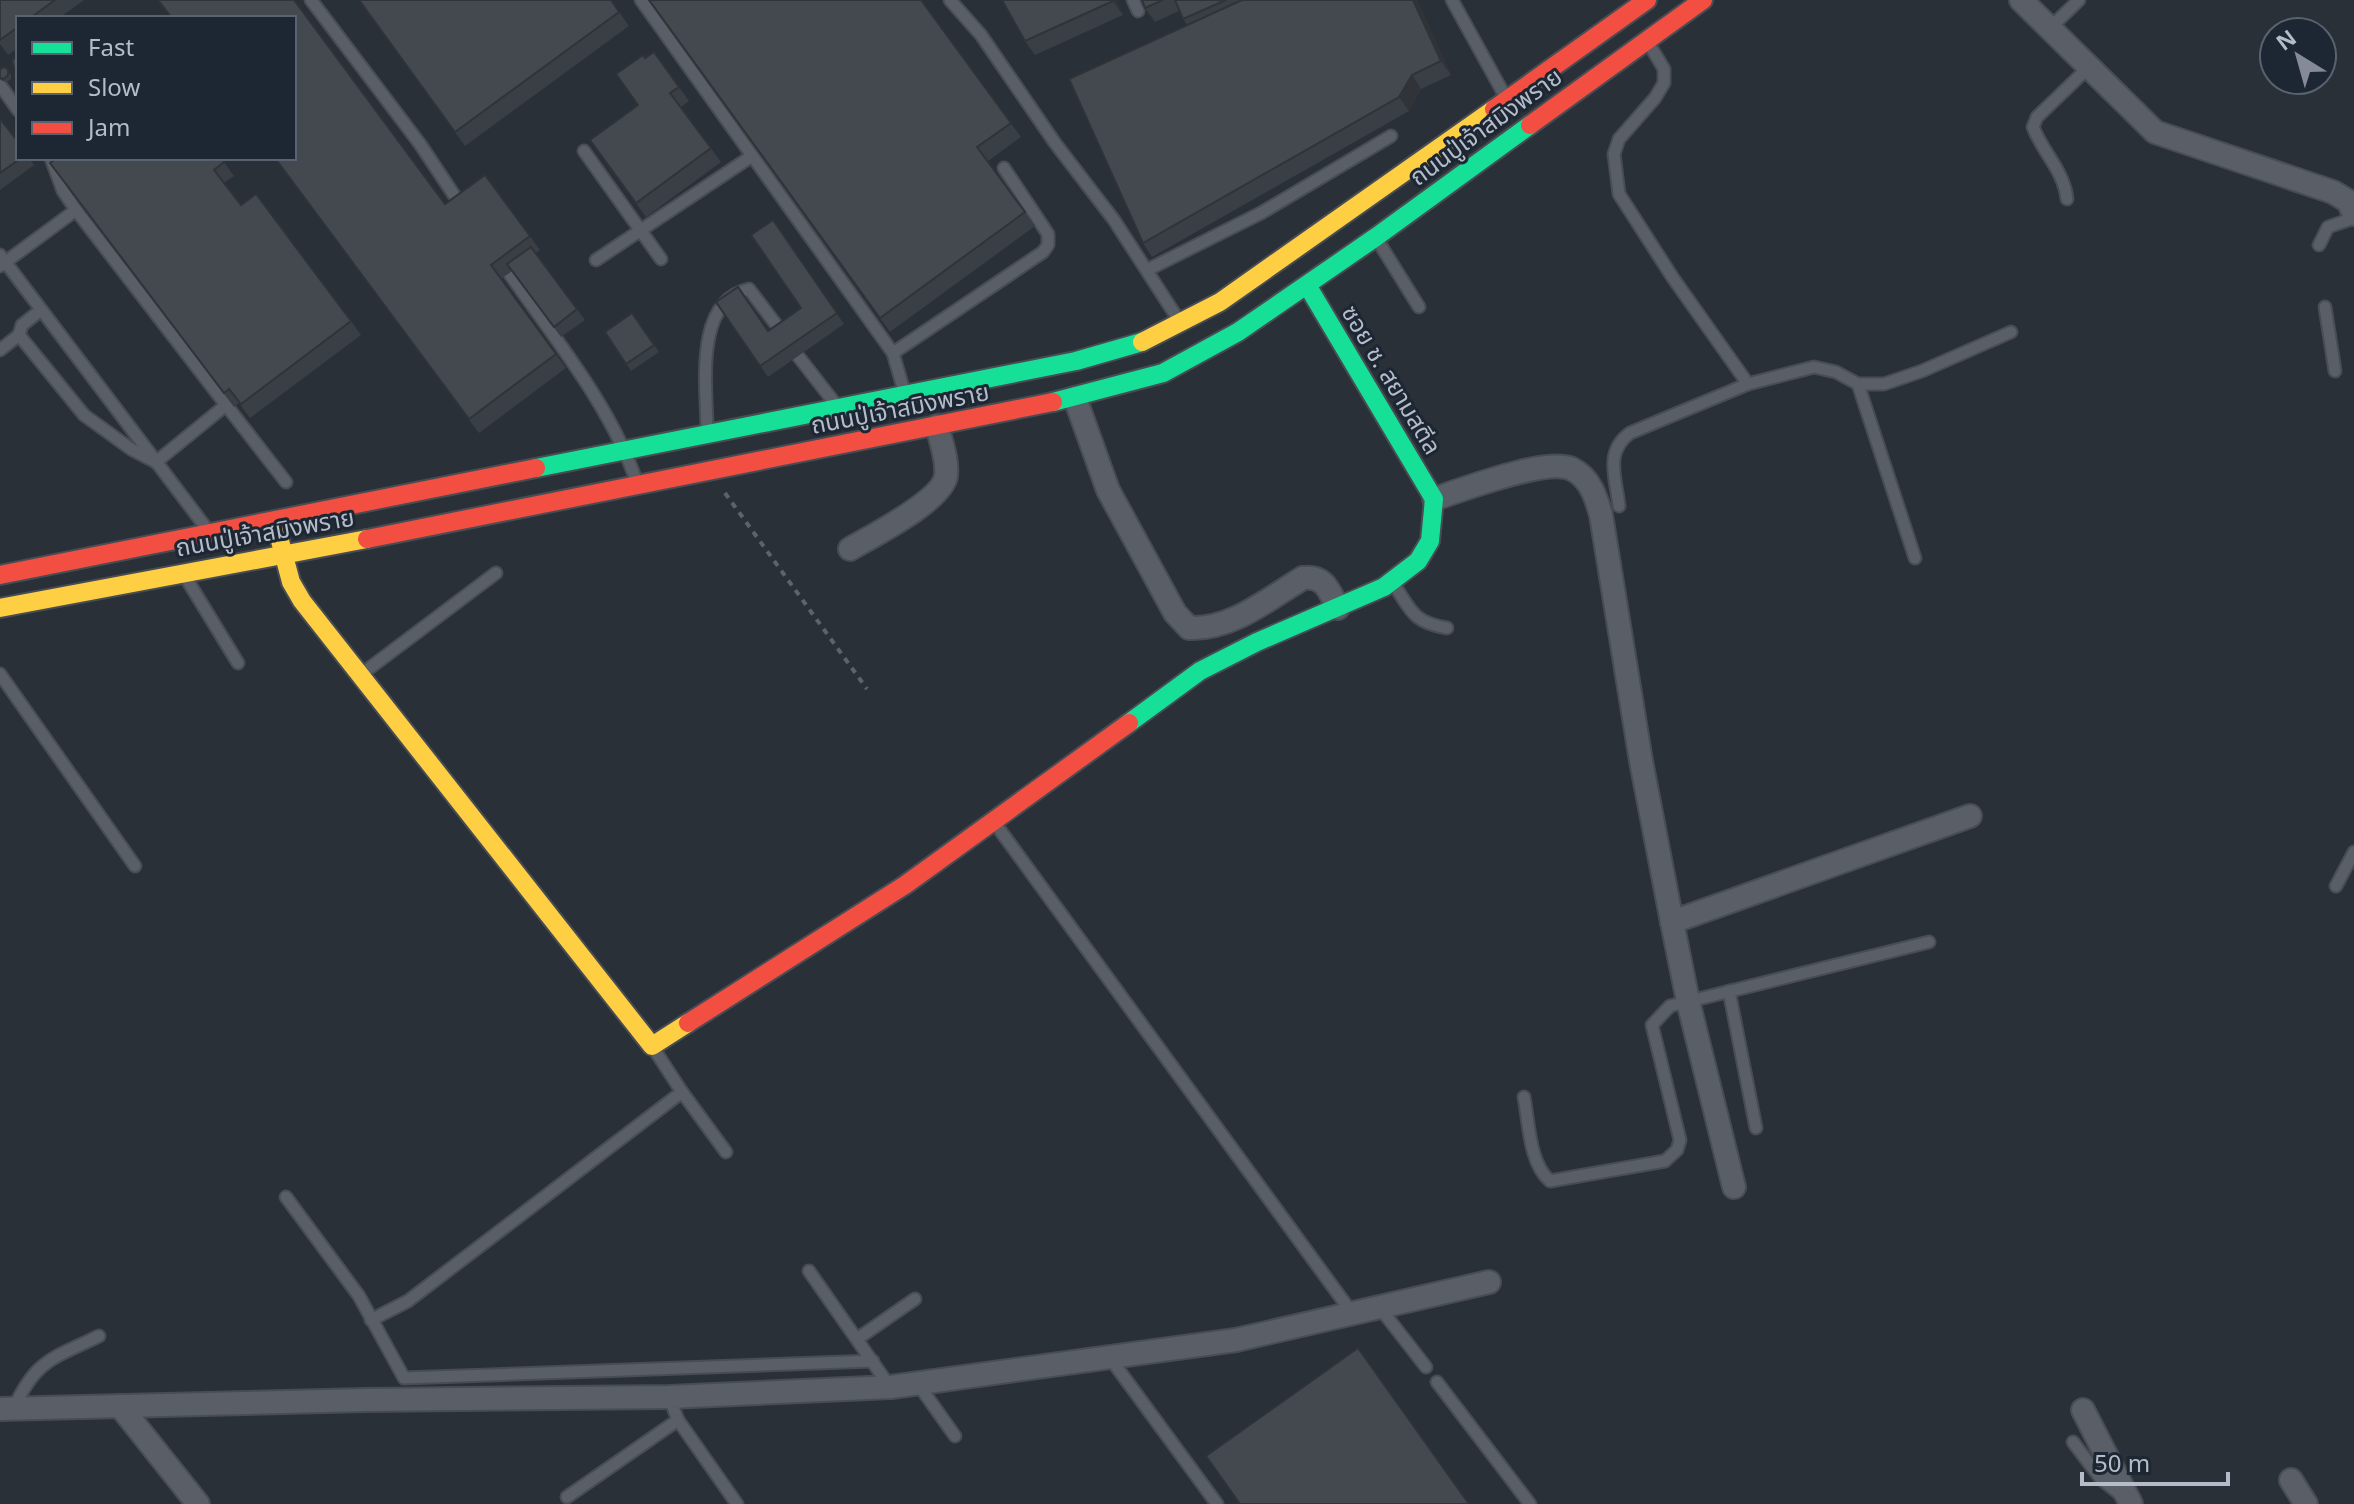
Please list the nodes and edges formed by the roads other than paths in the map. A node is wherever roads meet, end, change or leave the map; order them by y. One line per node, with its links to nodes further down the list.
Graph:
1 (311, 0): 23 (lane)
2 (641, 0): 17 (lane)
3 (950, 0): 30 (lane)
4 (1452, 0): 13 (lane)
5 (1647, 0): 13 (main road, ถนนปู่เจ้าสมิงพราย)
6 (1703, 0): 10 (main road, ถนนปู่เจ้าสมิงพราย)
7 (2021, 0): 9 (street)
8 (2079, 0): 9 (lane)
9 (2049, 29): 11 (street)
10 (1647, 40): 25 (main road, ถนนปู่เจ้าสมิงพราย); 44 (lane)
11 (2088, 68): 20 (lane); 21 (street)
12 (0, 85): 14 (lane)
13 (1507, 100): 36 (main road, ถนนปู่เจ้าสมิงพราย)
14 (16, 107)
15 (1391, 136): 30 (lane)
16 (584, 151): 24 (lane)
17 (752, 156): 24 (lane); 41 (lane)
18 (52, 160): 22 (lane)
19 (1004, 168): 41 (lane)
20 (2067, 199)
21 (2352, 208): 26 (lane)
22 (76, 210): 29 (lane); 48 (lane)
23 (464, 211)
24 (640, 231): 27 (lane); 28 (lane)
25 (1376, 237): 32 (main road, ถนนปู่เจ้าสมิงพราย); 33 (lane)
26 (2319, 245)
27 (661, 259)
28 (596, 260)
29 (2, 261): 35 (lane)
30 (1147, 270): 36 (lane)
31 (509, 273): 52 (lane)
32 (1307, 285): 47 (main road, ถนนปู่เจ้าสมิงพราย); 56 (main road, ซอย ช. สยามสตีล)
33 (1419, 307)
34 (2325, 307): 43 (lane)
35 (41, 310): 38 (lane); 53 (lane)
36 (1181, 323): 46 (main road, ถนนปู่เจ้าสมิงพราย)
37 (2011, 332): 45 (lane)
38 (19, 335): 40 (lane); 53 (lane)
39 (784, 335): 51 (lane)
40 (0, 350)
41 (893, 353): 46 (lane)
42 (798, 356): 49 (lane)
43 (2335, 371)
44 (1748, 384): 45 (lane); 57 (lane)
45 (1858, 384): 62 (lane)
46 (905, 396): 49 (main road, ถนนปู่เจ้าสมิงพราย)
47 (1075, 398): 50 (main road, ถนนปู่เจ้าสมิงพราย); 68 (street)
48 (226, 405): 53 (lane); 54 (lane)
49 (840, 409): 51 (main road, ถนนปู่เจ้าสมิงพราย)
50 (937, 426): 55 (main road, ถนนปู่เจ้าสมิงพราย); 60 (street)
51 (707, 436): 52 (main road, ถนนปู่เจ้าสมิงพราย)
52 (626, 452): 55 (lane); 58 (main road, ถนนปู่เจ้าสมิงพราย)
53 (156, 462): 59 (lane)
54 (286, 482)
55 (638, 486): 61 (main road, ถนนปู่เจ้าสมิงพราย)
56 (1434, 499): 66 (main road); 78 (street)
57 (1619, 506)
58 (275, 522): 59 (main road, ถนนปู่เจ้าสมิงพราย); 61 (main road)
59 (212, 535): 65 (main road, ถนนปู่เจ้าสมิงพราย)
60 (850, 549)
61 (283, 555): 63 (main road, ถนนปู่เจ้าสมิงพราย); 72 (main road)
62 (1915, 558)
63 (183, 572): 67 (main road, ถนนปู่เจ้าสมิงพราย); 70 (lane)
64 (496, 573): 72 (lane)
65 (0, 575)
66 (1393, 582): 68 (main road); 69 (lane)
67 (0, 608)
68 (1338, 608): 74 (main road)
69 (1447, 628)
70 (238, 663)
71 (0, 674): 76 (lane)
72 (359, 676): 82 (main road)
73 (1970, 816): 78 (street)
74 (994, 823): 82 (main road); 93 (lane)
75 (2354, 852): 77 (lane)
76 (135, 866)
77 (2336, 886)
78 (1672, 922): 81 (street)
79 (1929, 942): 80 (lane)
80 (1729, 991): 81 (lane); 85 (lane)
81 (1688, 1001): 84 (lane); 87 (street)
82 (652, 1046): 83 (lane)
83 (682, 1092): 86 (lane); 94 (lane)
84 (1524, 1097)
85 (1756, 1128)
86 (726, 1152)
87 (1734, 1187)
88 (286, 1197): 94 (lane)
89 (809, 1271): 96 (lane)
90 (1489, 1282): 92 (street)
91 (915, 1299): 96 (lane)
92 (1380, 1308): 93 (street); 99 (lane)
93 (1352, 1314): 97 (street)
94 (371, 1320): 98 (lane)
95 (99, 1336): 105 (lane)
96 (857, 1339): 98 (lane)
97 (1110, 1358): 101 (street); 115 (lane)
98 (873, 1361): 102 (lane)
99 (1426, 1367)
100 (1437, 1382): 116 (lane)
101 (918, 1383): 102 (street); 108 (lane)
102 (891, 1387): 103 (street)
103 (669, 1397): 104 (street); 107 (lane)
104 (120, 1406): 105 (street); 113 (street)
105 (7, 1409)
106 (2083, 1410): 112 (street)
107 (678, 1420): 111 (lane); 114 (lane)
108 (955, 1436)
109 (2073, 1442): 112 (lane)
110 (2291, 1480): 117 (street)
111 (567, 1497)
112 (2130, 1501)
113 (198, 1504)
114 (737, 1504)
115 (1217, 1504)
116 (1530, 1504)
117 (2306, 1504)

